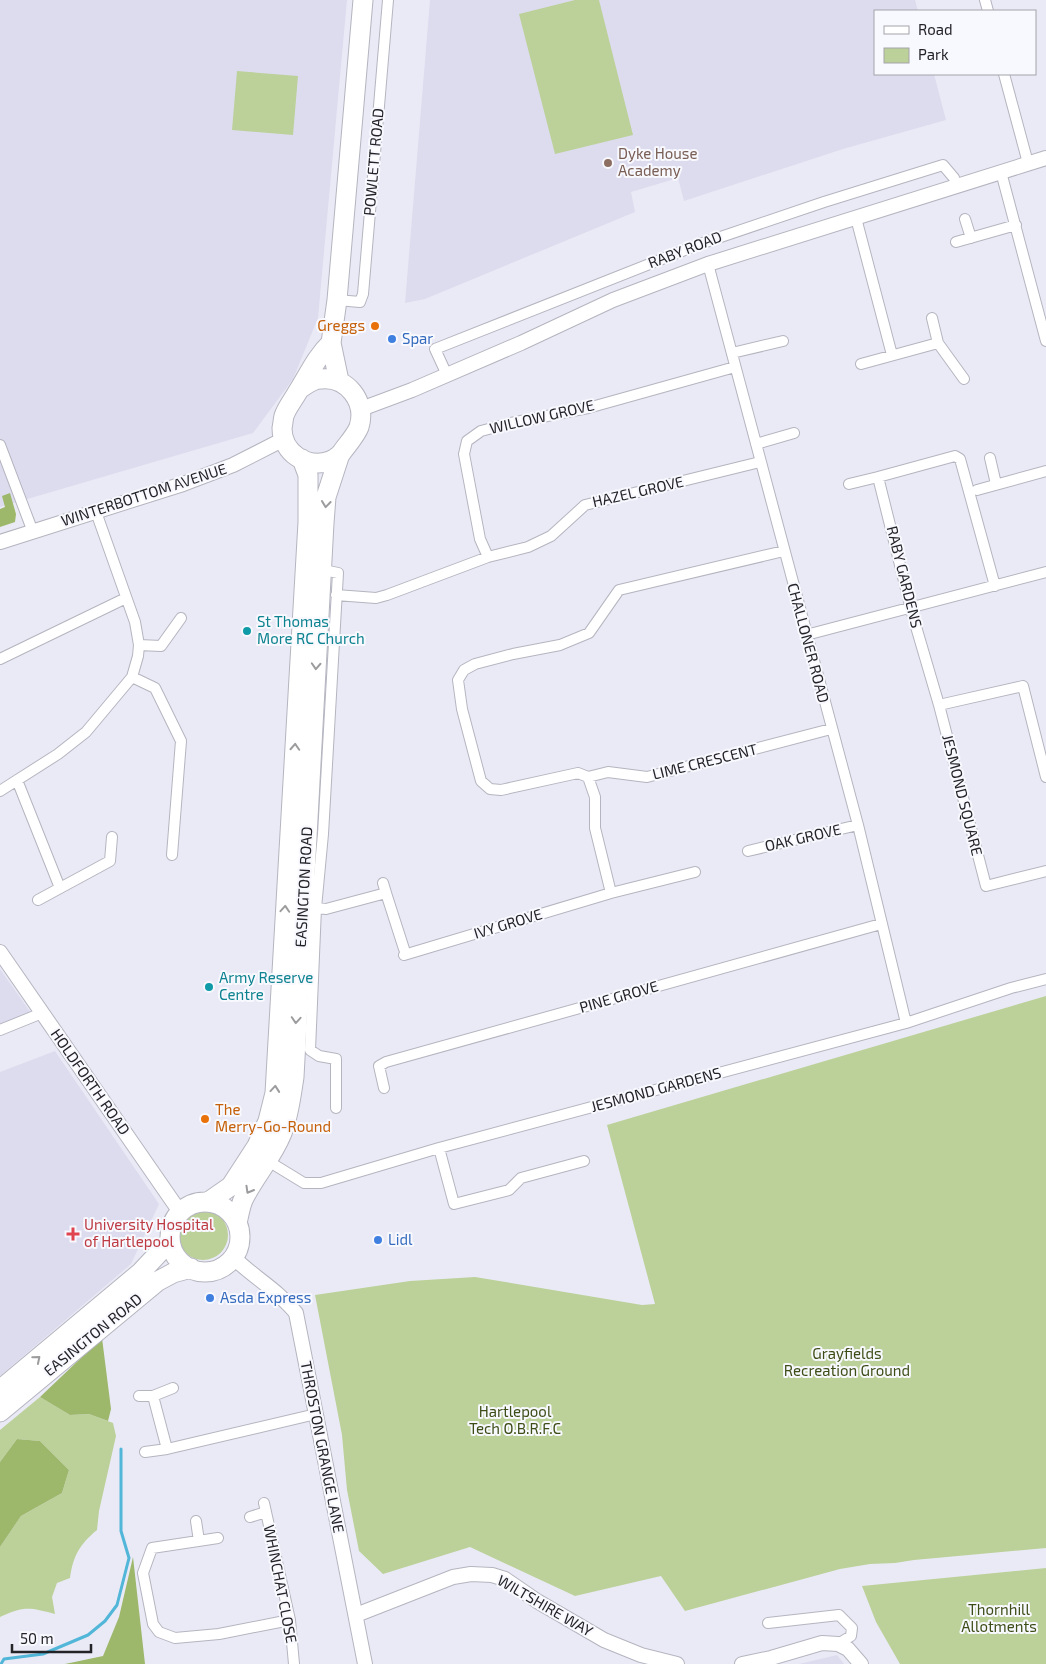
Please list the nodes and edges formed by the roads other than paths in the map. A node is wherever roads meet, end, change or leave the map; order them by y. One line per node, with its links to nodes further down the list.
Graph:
1 (363, 0): 14 (highway, POWLETT ROAD)
2 (388, 0): 14 (street, POWLETT ROAD)
3 (1004, 75): 5 (street)
4 (1046, 158): 5 (street, RABY ROAD)
5 (1028, 163): 6 (street, RABY ROAD)
6 (1001, 172): 7 (street, RABY ROAD); 10 (street)
7 (957, 186): 8 (street, RABY ROAD); 25 (street, RABY ROAD)
8 (856, 218): 13 (street, RABY ROAD); 22 (street)
9 (965, 219): 11 (street)
10 (1016, 225): 11 (street); 16 (street)
11 (971, 238): 12 (street)
12 (956, 242)
13 (708, 264): 21 (street, CHALLONER ROAD); 25 (street, RABY ROAD)
14 (338, 300): 19 (highway, POWLETT ROAD)
15 (932, 318): 20 (street)
16 (1044, 321): 18 (street)
17 (783, 340): 21 (street)
18 (1046, 341)
19 (331, 342): 27 (highway, POWLETT ROAD); 28 (highway, POWLETT ROAD)
20 (938, 343): 22 (street); 26 (street)
21 (732, 353): 24 (street, CHALLONER ROAD)
22 (892, 355): 23 (street)
23 (861, 364)
24 (735, 367): 32 (street, CHALLONER ROAD); 47 (street, WILLOW GROVE)
25 (447, 376): 29 (street, RABY ROAD)
26 (964, 379)
27 (339, 381): 28 (highway); 29 (highway)
28 (301, 388): 31 (highway)
29 (361, 409): 34 (highway)
30 (794, 432): 32 (street)
31 (284, 439): 36 (highway); 43 (street, WINTERBOTTOM AVENUE)
32 (756, 444): 37 (street, CHALLONER ROAD)
33 (0, 445): 44 (street)
34 (339, 457): 36 (highway); 48 (highway, EASINGTON ROAD, one-way to 48)
35 (990, 458): 41 (street)
36 (302, 460): 48 (highway, EASINGTON ROAD)
37 (760, 462): 46 (street, CHALLONER ROAD); 47 (street, HAZEL GROVE)
38 (1046, 471): 41 (street)
39 (878, 477): 40 (street); 50 (street); 53 (street, RABY GARDENS)
40 (849, 484)
41 (996, 484): 42 (street)
42 (977, 490)
43 (96, 512): 44 (street, WINTERBOTTOM AVENUE); 52 (street)
44 (33, 532): 45 (street, WINTERBOTTOM AVENUE)
45 (0, 542)
46 (784, 551): 55 (street, CHALLONER ROAD); 61 (street, LIME CRESCENT)
47 (488, 557): 51 (street, HAZEL GROVE)
48 (313, 569): 51 (street, EASINGTON ROAD); 81 (highway, EASINGTON ROAD)
49 (1046, 572): 50 (street)
50 (995, 586): 53 (street)
51 (336, 595): 74 (street, EASINGTON ROAD)
52 (126, 598): 56 (street); 57 (street)
53 (911, 607): 55 (street); 59 (street, RABY GARDENS)
54 (182, 618): 56 (street)
55 (806, 635): 60 (street, CHALLONER ROAD)
56 (139, 645): 58 (street)
57 (0, 659)
58 (132, 677): 63 (street); 68 (street)
59 (939, 705): 62 (street); 69 (street, JESMOND SQUARE)
60 (831, 729): 61 (street, LIME CRESCENT); 65 (street, CHALLONER ROAD)
61 (588, 777): 72 (street)
62 (1046, 777)
63 (17, 780): 64 (street); 71 (street)
64 (0, 790)
65 (858, 825): 67 (street, OAK GROVE); 75 (street, CHALLONER ROAD)
66 (112, 837): 71 (street)
67 (748, 851)
68 (172, 855)
69 (1046, 871)
70 (695, 872): 72 (street, IVY GROVE)
71 (60, 888): 73 (street)
72 (611, 893): 74 (street, IVY GROVE)
73 (38, 900)
74 (316, 908): 81 (street, EASINGTON ROAD)
75 (881, 924): 79 (street, CHALLONER ROAD); 82 (street, PINE GROVE)
76 (0, 952): 78 (street, HOLDFORTH ROAD)
77 (1046, 978): 79 (street, JESMOND GARDENS)
78 (42, 1014): 80 (street); 88 (street, HOLDFORTH ROAD)
79 (906, 1023): 84 (street, JESMOND GARDENS)
80 (0, 1030)
81 (294, 1043): 83 (street); 86 (highway, EASINGTON ROAD); 87 (highway, EASINGTON ROAD, one-way to 81)
82 (384, 1088)
83 (336, 1108)
84 (439, 1148): 85 (street); 86 (street, JESMOND GARDENS)
85 (584, 1161)
86 (268, 1162): 89 (highway, EASINGTON ROAD, one-way to 89)
87 (208, 1202): 88 (highway, EASINGTON ROAD); 89 (highway)
88 (180, 1212): 90 (highway, EASINGTON ROAD)
89 (237, 1223): 91 (highway, EASINGTON ROAD)
90 (170, 1241): 92 (highway); 94 (highway, EASINGTON ROAD, one-way to 90)
91 (233, 1257): 92 (highway, EASINGTON ROAD); 98 (street, THROSTON GRANGE LANE)
92 (191, 1268): 97 (highway, EASINGTON ROAD)
93 (174, 1388): 96 (street)
94 (0, 1390)
95 (139, 1396): 96 (street)
96 (153, 1396): 99 (street)
97 (0, 1412)
98 (316, 1414): 99 (street); 105 (street, THROSTON GRANGE LANE)
99 (167, 1449): 100 (street)
100 (145, 1452)
101 (250, 1517): 106 (street, WHINCHAT CLOSE)
102 (196, 1521): 104 (street)
103 (218, 1538): 104 (street)
104 (199, 1541): 106 (street)
105 (356, 1615): 110 (street, THROSTON GRANGE LANE); 111 (street, WILTSHIRE WAY)
106 (290, 1620): 109 (street, WHINCHAT CLOSE)
107 (768, 1624): 108 (street)
108 (838, 1644): 112 (street); 113 (street)
109 (294, 1664)
110 (366, 1664)
111 (677, 1664)
112 (742, 1664)
113 (861, 1664)

